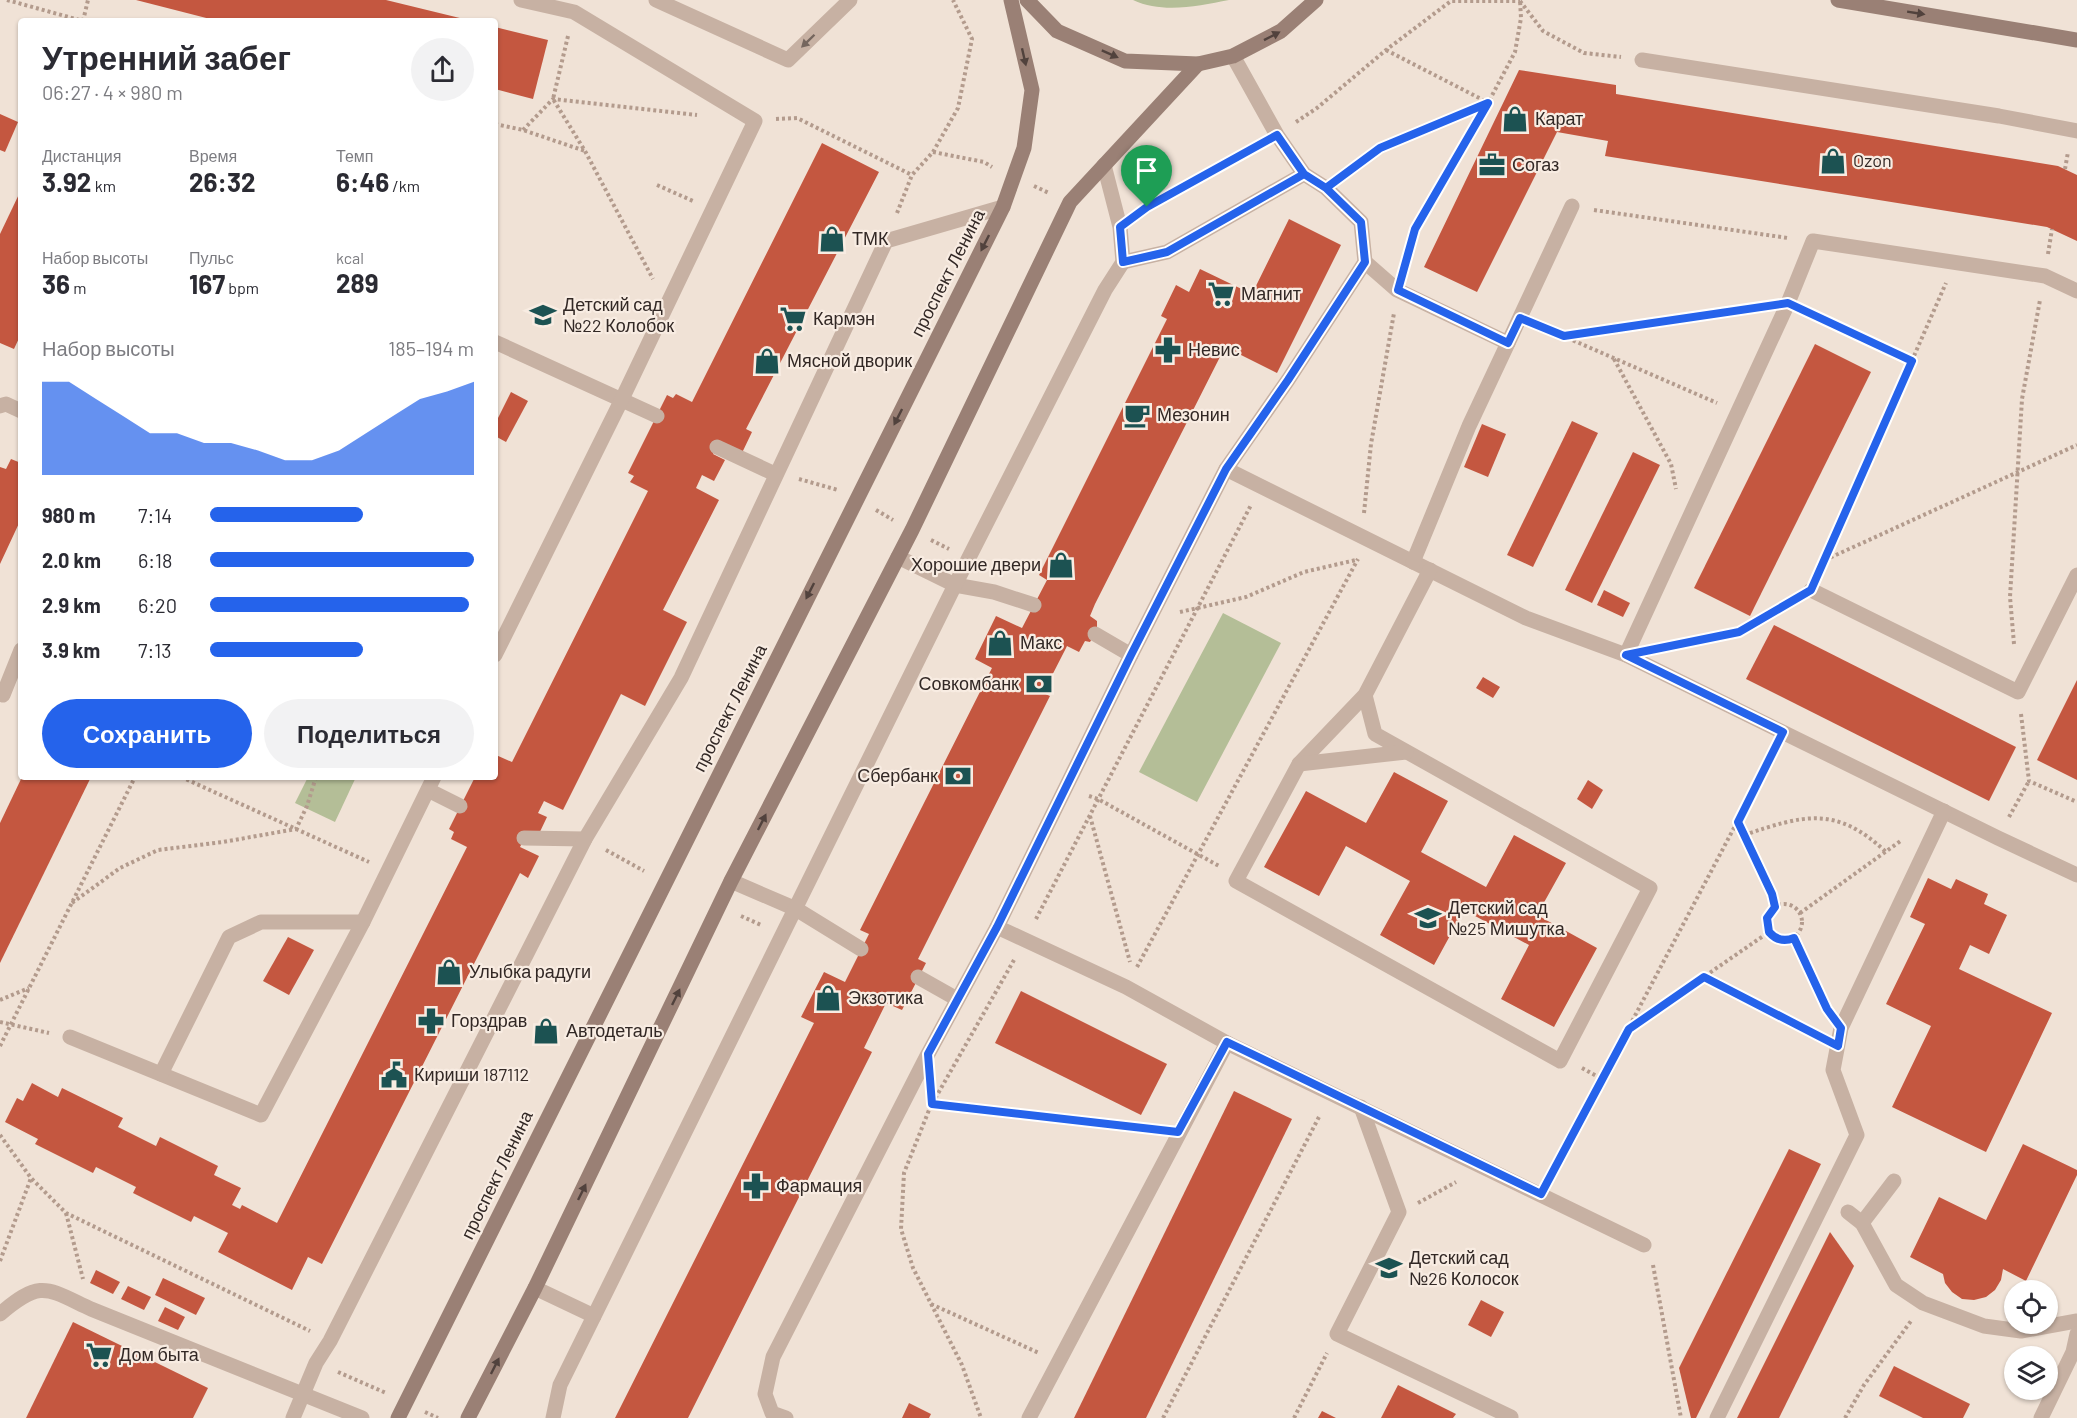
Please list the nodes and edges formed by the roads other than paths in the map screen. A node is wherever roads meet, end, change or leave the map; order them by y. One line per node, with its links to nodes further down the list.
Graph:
1 (521, 0): 22 (lane)
2 (656, 0): 3 (lane, one-way to 2)
3 (850, 0)
4 (1011, 0): 16 (street, проспект Ленина, one-way to 16)
5 (1027, 0): 11 (street, one-way to 11)
6 (1316, 0): 9 (street, one-way to 6)
7 (1838, 0): 8 (street, one-way to 8)
8 (2077, 40)
9 (1233, 56): 11 (street); 14 (lane)
10 (1642, 60): 12 (lane)
11 (1198, 64): 13 (street)
12 (2075, 130)
13 (1104, 165): 17 (lane); 29 (street)
14 (1304, 174): 17 (lane); 18 (lane)
15 (1572, 206): 21 (lane)
16 (1003, 207): 28 (lane); 75 (street, проспект Ленина, one-way to 75)
17 (1123, 262): 33 (lane)
18 (1365, 262): 21 (lane); 27 (lane)
19 (2077, 291): 39 (lane)
20 (498, 343): 22 (lane)
21 (1508, 343): 30 (lane)
22 (622, 399): 25 (lane); 37 (lane)
23 (0, 406): 24 (lane)
24 (18, 410)
25 (657, 416)
26 (717, 447): 28 (lane)
27 (1226, 469): 30 (lane); 38 (lane)
28 (775, 474): 49 (lane)
29 (898, 557): 33 (lane); 51 (street, one-way to 29)
30 (1413, 562): 31 (lane)
31 (1430, 570): 39 (lane); 41 (lane)
32 (2077, 575): 34 (lane)
33 (955, 585): 35 (lane); 52 (lane)
34 (1811, 590)
35 (1034, 605)
36 (1095, 634): 38 (lane)
37 (498, 649)
38 (1131, 655): 54 (lane)
39 (1626, 655): 47 (lane)
40 (18, 657): 42 (lane)
41 (1365, 695): 43 (lane); 44 (lane)
42 (1, 697)
43 (1406, 752): 44 (lane); 44 (lane)
44 (1299, 764)
45 (431, 783): 46 (lane); 53 (lane)
46 (460, 806)
47 (1944, 811): 50 (lane); 80 (lane)
48 (524, 838): 49 (lane)
49 (585, 840): 71 (lane)
50 (2077, 875)
51 (731, 881): 52 (lane); 66 (street, one-way to 51)
52 (796, 909): 55 (lane); 68 (lane)
53 (363, 922): 60 (lane); 60 (lane)
54 (997, 927): 57 (lane); 59 (lane)
55 (861, 949)
56 (918, 977): 57 (lane)
57 (957, 999): 78 (lane)
58 (70, 1037): 60 (lane)
59 (1227, 1042): 61 (lane); 79 (lane)
60 (161, 1074)
61 (1361, 1107): 65 (lane); 72 (lane)
62 (1894, 1181): 64 (lane)
63 (1848, 1212): 64 (lane)
64 (1862, 1223): 69 (lane)
65 (1644, 1245)
66 (535, 1288): 68 (lane); 76 (street, one-way to 66)
67 (0, 1314): 71 (lane)
68 (594, 1316): 77 (lane)
69 (2077, 1321)
70 (2077, 1334): 81 (lane)
71 (303, 1396): 73 (lane); 74 (lane)
72 (1511, 1417)
73 (293, 1418)
74 (362, 1418)
75 (398, 1418)
76 (468, 1418)
77 (553, 1418)
78 (786, 1418)
79 (1029, 1418)
80 (1718, 1418)
81 (2041, 1418)

